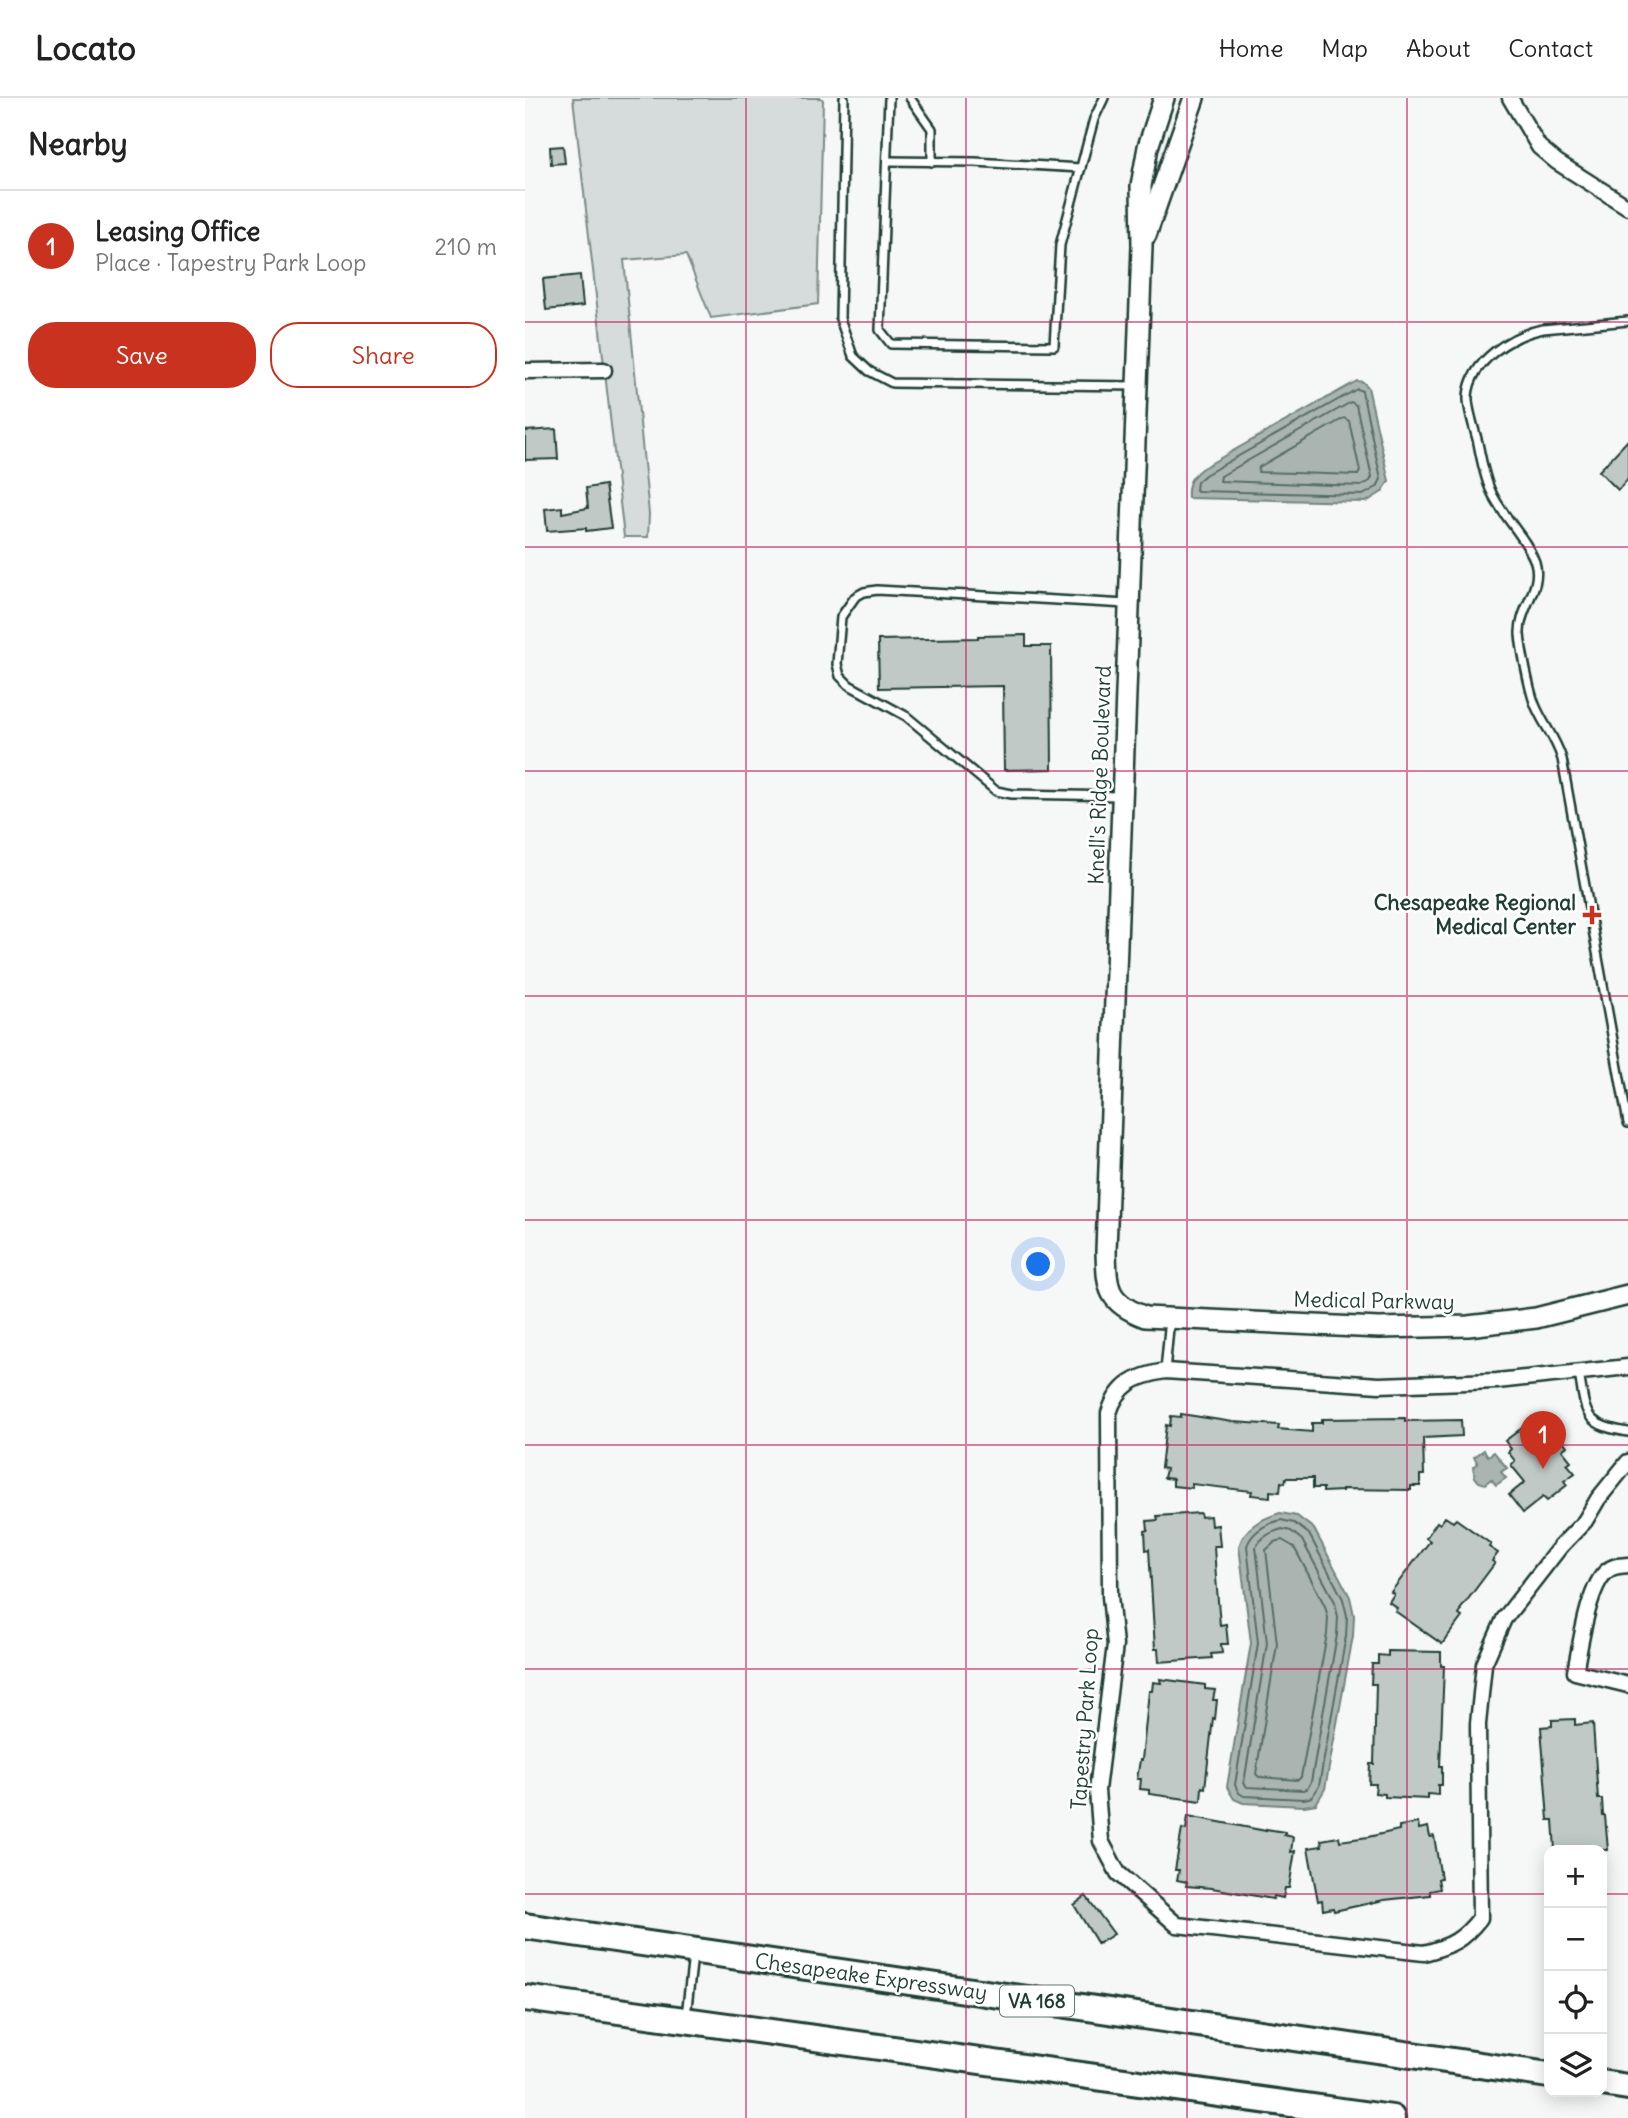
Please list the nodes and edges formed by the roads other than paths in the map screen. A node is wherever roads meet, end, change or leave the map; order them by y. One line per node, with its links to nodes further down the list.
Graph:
1 (844, 98): 16 (lane)
2 (889, 98): 8 (lane)
3 (910, 98): 9 (lane)
4 (1104, 98): 10 (lane)
5 (1164, 98): 12 (street, Knell's Ridge Boulevard)
6 (1194, 98): 12 (street, Knell's Ridge Boulevard)
7 (1510, 98): 11 (street)
8 (887, 161): 9 (lane); 10 (lane)
9 (932, 162): 10 (lane)
10 (1081, 168)
11 (1628, 207)
12 (1142, 246): 16 (street, Knell's Ridge Boulevard)
13 (1628, 321): 19 (lane)
14 (604, 370): 15 (street)
15 (525, 371)
16 (1136, 386): 17 (street, Knell's Ridge Boulevard)
17 (1128, 604): 18 (street, Knell's Ridge Boulevard); 18 (lane)
18 (1122, 796): 21 (street, Knell's Ridge Boulevard)
19 (1628, 1123)
20 (1628, 1295): 22 (street, Medical Parkway)
21 (1119, 1304): 22 (street, Medical Parkway)
22 (1171, 1318): 24 (lane)
23 (1628, 1367): 25 (street, Tapestry Park Loop)
24 (1165, 1371): 25 (street, Tapestry Park Loop); 27 (street, Tapestry Park Loop)
25 (1579, 1372): 26 (lane)
26 (1628, 1432)
27 (1628, 1462)
28 (1628, 1565): 29 (street)
29 (1628, 1685)
30 (525, 1926): 31 (highway, Chesapeake Expressway / VA 168)
31 (694, 1951): 33 (lane); 34 (highway, Chesapeake Expressway / VA 168)
32 (525, 1998): 33 (highway)
33 (686, 2020): 37 (highway)
34 (1544, 2074)
35 (1607, 2084): 36 (highway)
36 (1628, 2087)
37 (1392, 2118)

